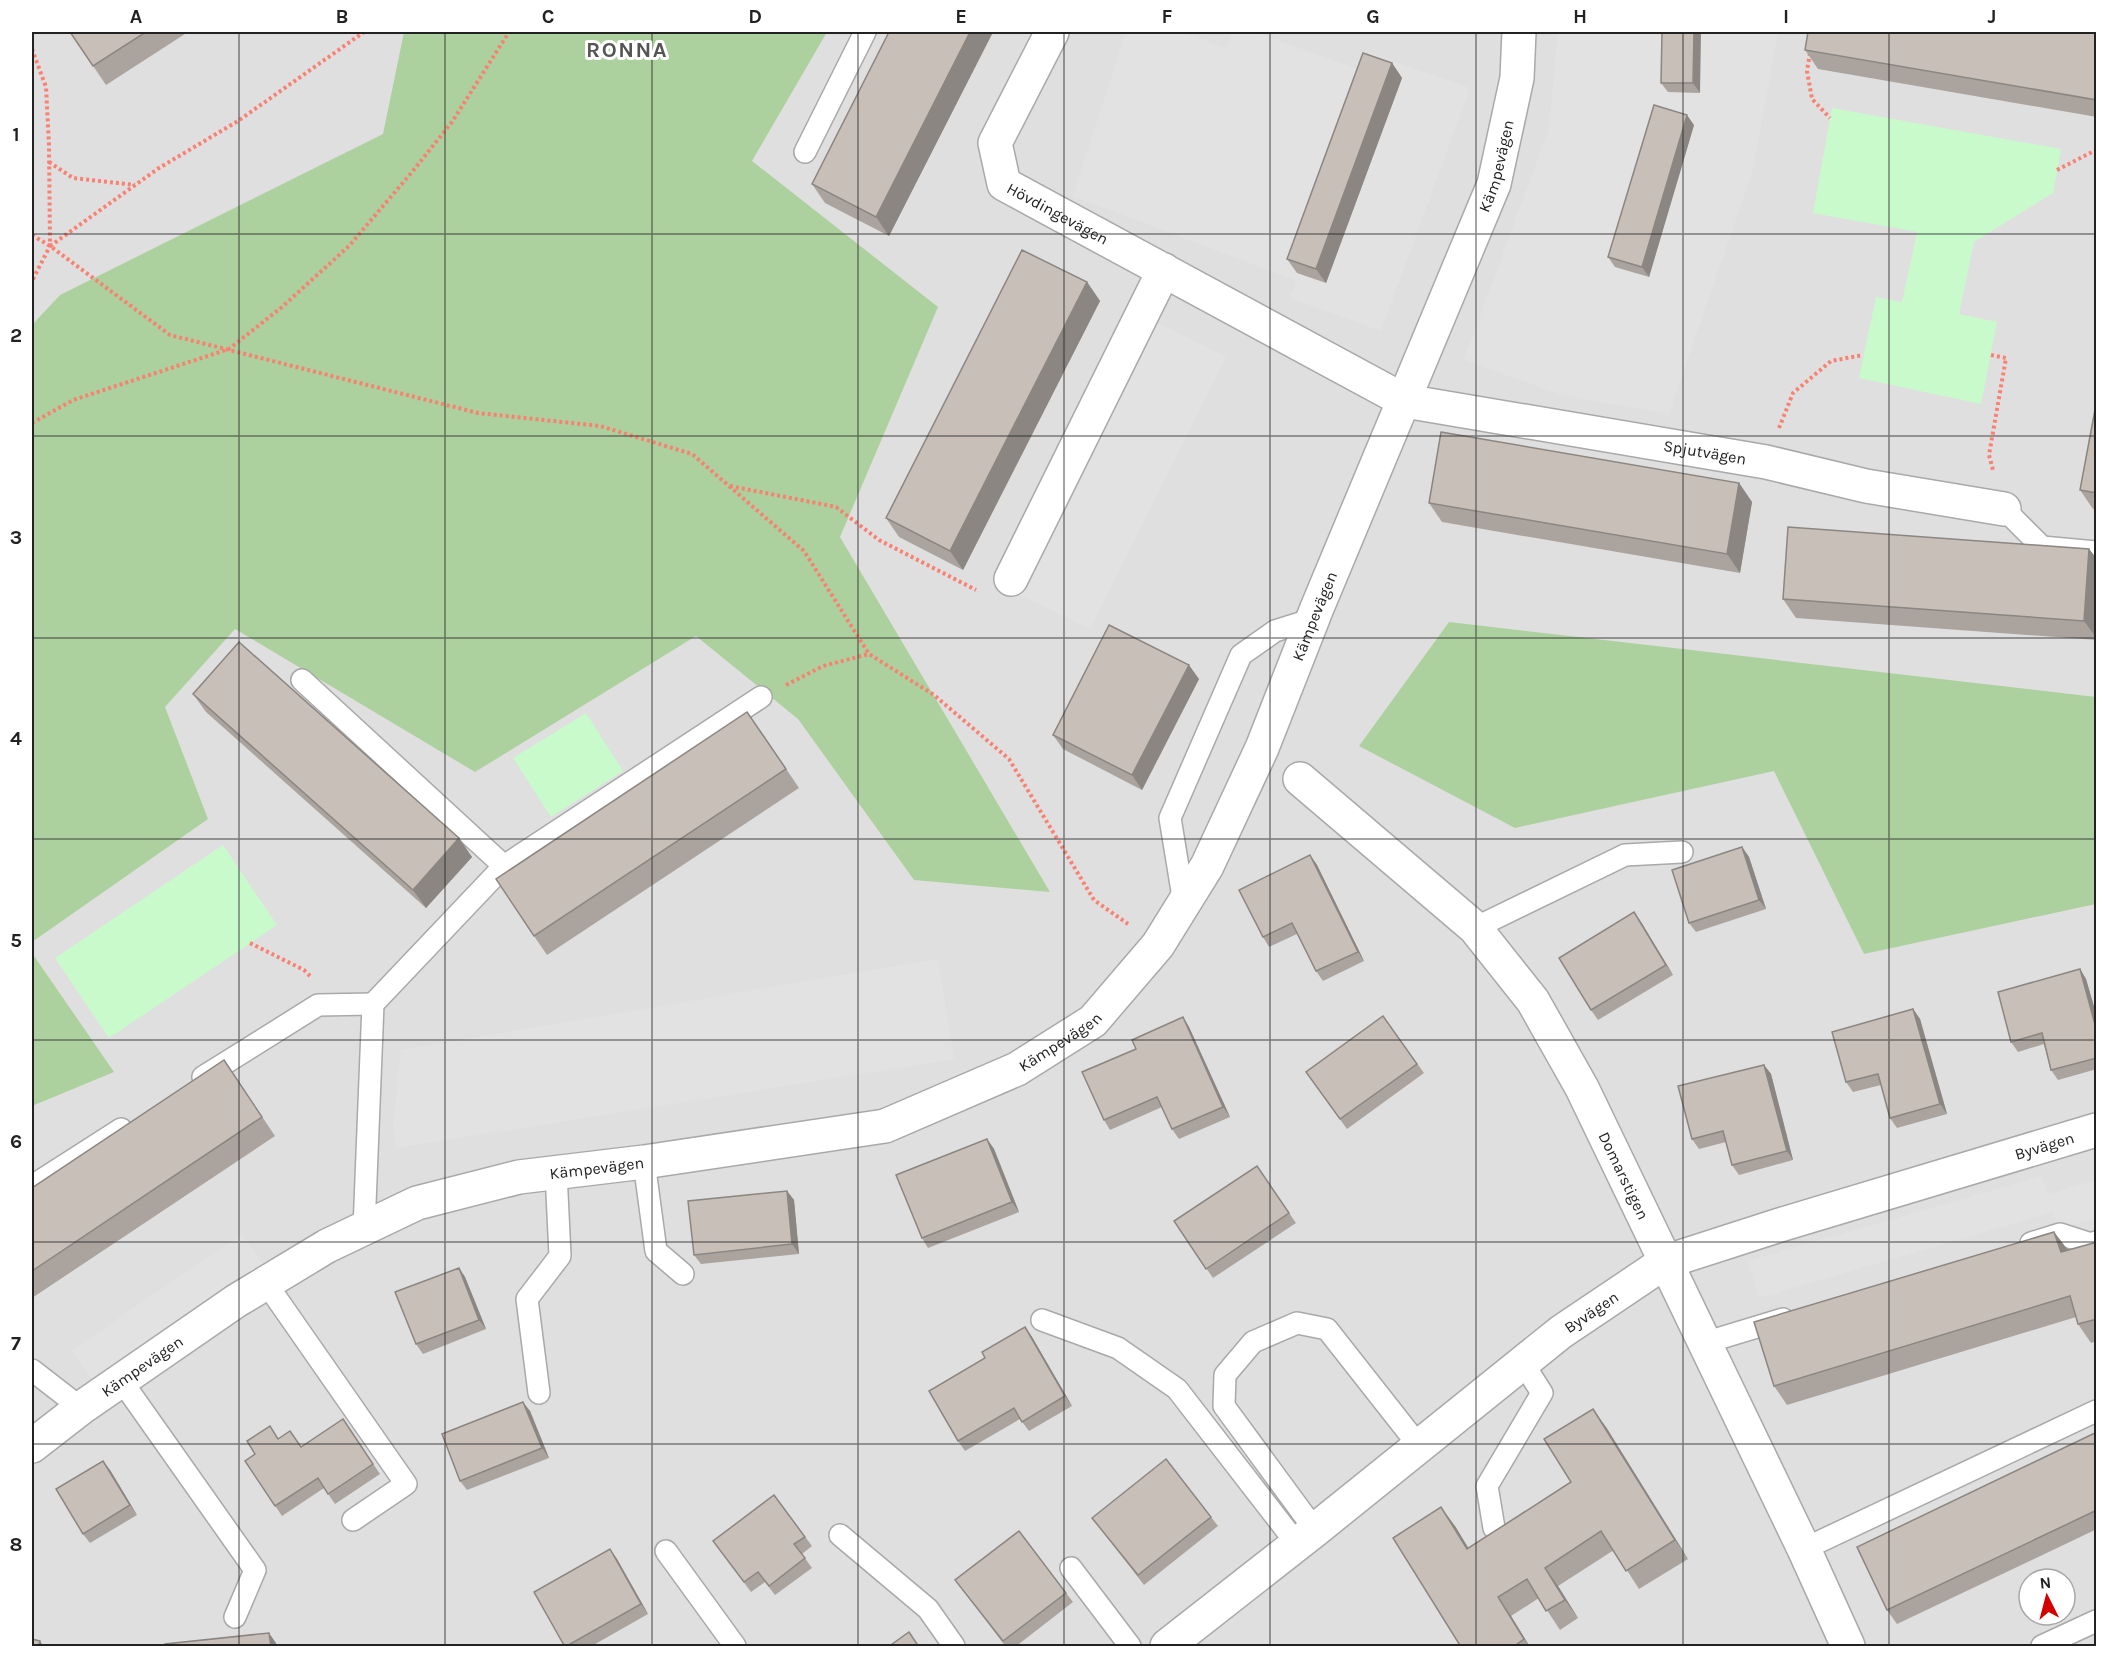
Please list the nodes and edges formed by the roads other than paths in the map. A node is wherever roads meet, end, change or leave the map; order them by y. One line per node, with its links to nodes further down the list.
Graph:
1 (866, 32): 4 (lane)
2 (1052, 32): 5 (street, Hövdingevägen)
3 (1519, 32): 6 (street, Kämpevägen)
4 (805, 152)
5 (1164, 270): 6 (street, Hövdingevägen); 9 (street)
6 (1405, 401): 7 (street, Spjutvägen); 10 (street, Kämpevägen)
7 (2004, 509): 8 (lane)
8 (2097, 552)
9 (1011, 579)
10 (1312, 619): 16 (street, Kämpevägen); 16 (lane)
11 (302, 680): 15 (lane)
12 (761, 697): 15 (lane)
13 (1300, 779): 17 (street, Domarstigen)
14 (1682, 852): 17 (lane)
15 (504, 866): 18 (lane)
16 (1184, 903): 22 (street, Kämpevägen)
17 (1475, 928): 28 (street, Domarstigen)
18 (374, 1004): 19 (lane); 25 (lane)
19 (189, 1086)
20 (140, 1117): 24 (lane)
21 (2097, 1130): 28 (street, Byvägen)
22 (644, 1162): 23 (street, Kämpevägen); 29 (lane)
23 (556, 1172): 25 (street, Kämpevägen); 37 (lane)
24 (32, 1186)
25 (364, 1229): 30 (street, Kämpevägen)
26 (2097, 1242): 27 (lane)
27 (2016, 1248)
28 (1665, 1262): 33 (street, Domarstigen); 34 (street, Byvägen)
29 (683, 1274)
30 (266, 1283): 36 (street, Kämpevägen); 42 (lane)
31 (1804, 1312): 33 (lane)
32 (1042, 1320): 45 (lane)
33 (1704, 1343): 46 (street, Domarstigen)
34 (1522, 1363): 41 (street, Byvägen); 43 (lane)
35 (32, 1370): 38 (lane)
36 (122, 1380): 38 (street, Kämpevägen); 49 (lane)
37 (539, 1393)
38 (81, 1408): 40 (street, Kämpevägen)
39 (2097, 1411): 46 (lane)
40 (32, 1446)
41 (1419, 1446): 45 (street, Byvägen); 45 (lane)
42 (353, 1520)
43 (1494, 1528)
44 (840, 1535): 52 (lane)
45 (1306, 1537): 54 (street, Byvägen)
46 (1804, 1549): 55 (street, Domarstigen)
47 (666, 1551): 51 (lane)
48 (1071, 1568): 53 (lane)
49 (235, 1617)
50 (2097, 1621): 56 (lane)
51 (735, 1647)
52 (954, 1647)
53 (1130, 1647)
54 (1167, 1647)
55 (1848, 1647)
56 (2042, 1647)

